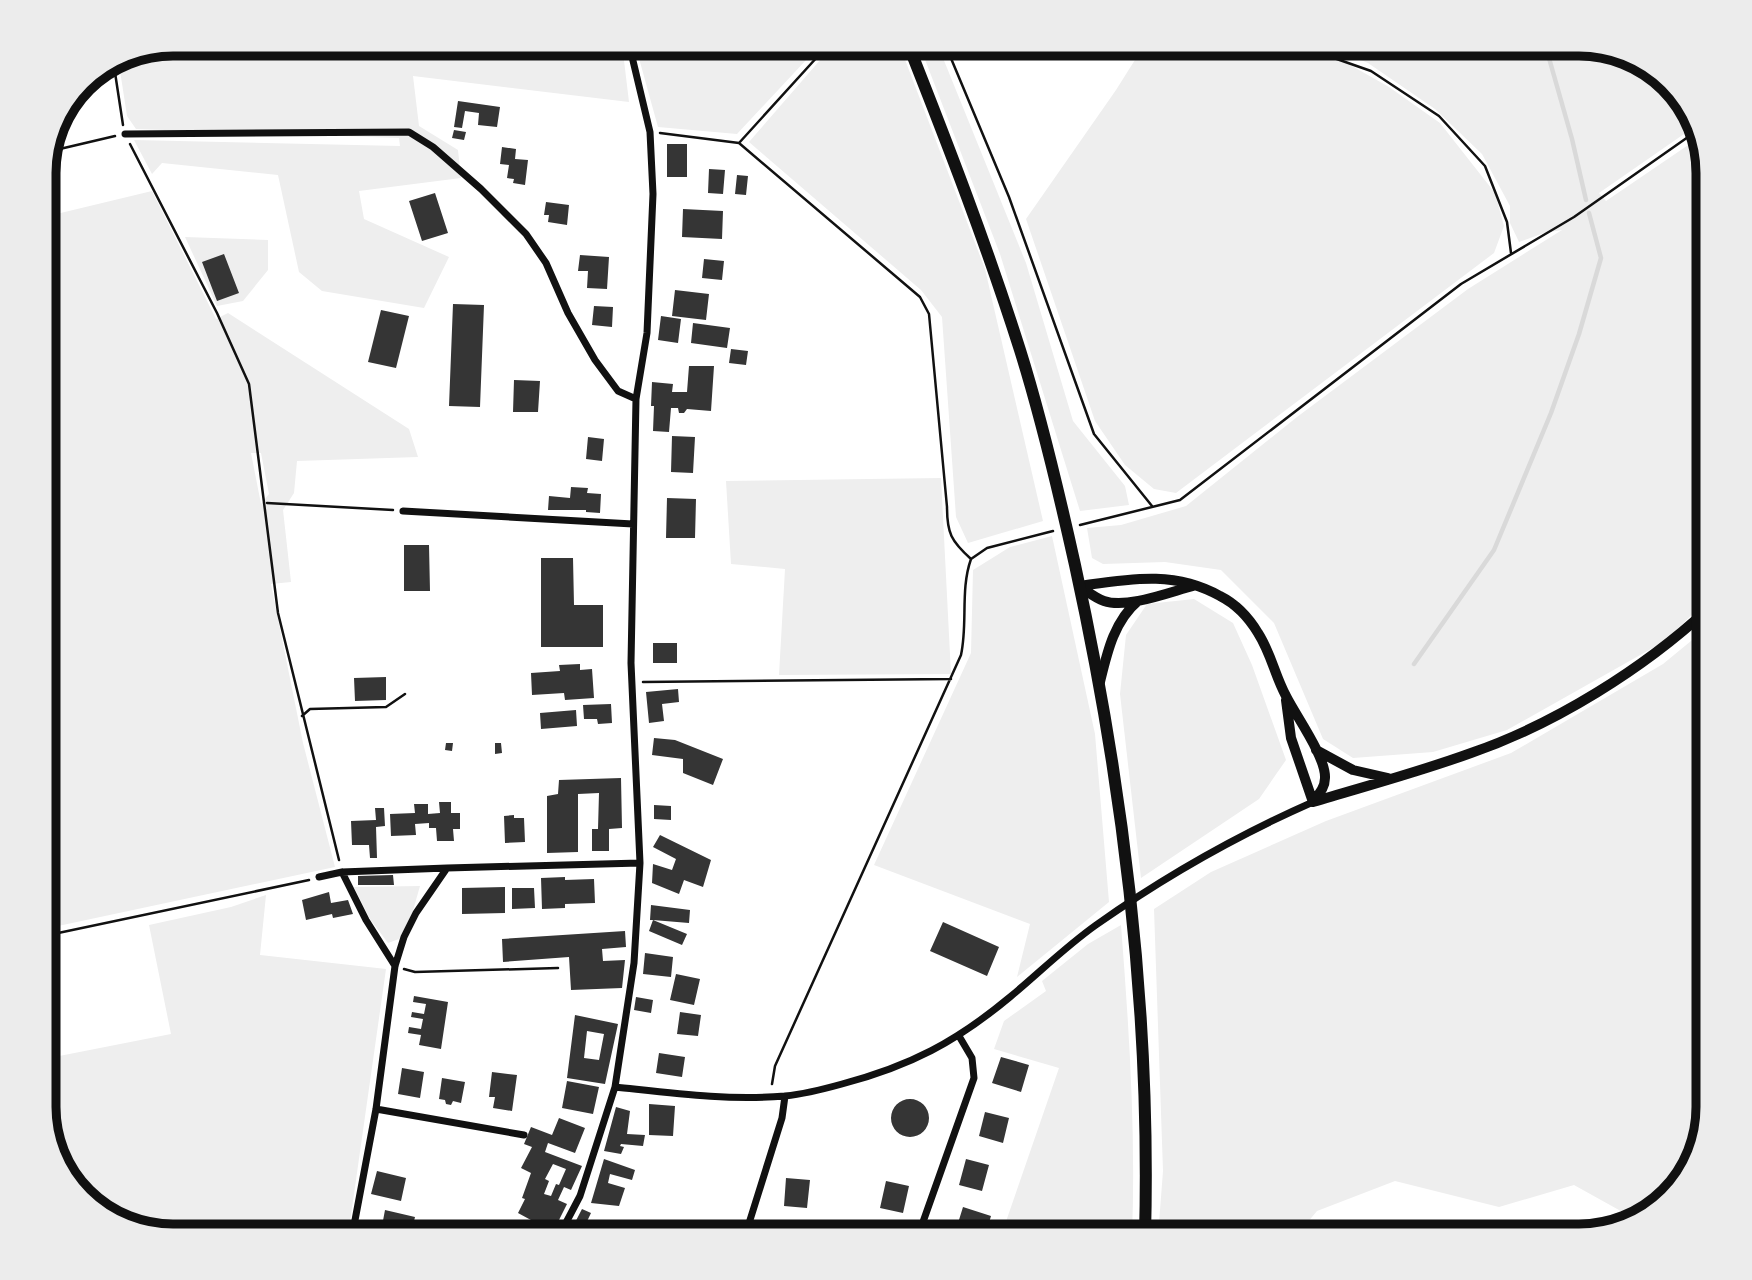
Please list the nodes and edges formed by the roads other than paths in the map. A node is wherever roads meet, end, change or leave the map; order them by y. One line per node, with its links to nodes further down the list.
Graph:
1 (632, 56): 4 (street)
2 (913, 56): 7 (main road)
3 (125, 134): 4 (street)
4 (636, 399): 6 (street)
5 (403, 511): 6 (street)
6 (633, 524): 16 (street)
7 (1079, 586): 8 (main road); 9 (main road); 11 (main road)
8 (1193, 586): 9 (main road); 12 (main road)
9 (1140, 600): 11 (main road)
10 (1696, 620): 14 (main road)
11 (1100, 682): 30 (main road)
12 (1285, 695): 13 (main road); 15 (main road)
13 (1316, 750): 14 (main road); 15 (main road)
14 (1391, 779): 15 (main road)
15 (1313, 802): 21 (street)
16 (640, 863): 17 (street); 22 (street)
17 (447, 867): 18 (street); 20 (street)
18 (342, 872): 19 (street); 20 (street)
19 (319, 877)
20 (395, 966): 24 (street)
21 (959, 1036): 23 (street); 29 (street)
22 (615, 1087): 23 (street); 27 (street)
23 (785, 1096): 28 (street)
24 (376, 1109): 25 (street); 26 (street)
25 (524, 1135)
26 (354, 1224)
27 (565, 1224)
28 (749, 1224)
29 (922, 1224)
30 (1145, 1224)

